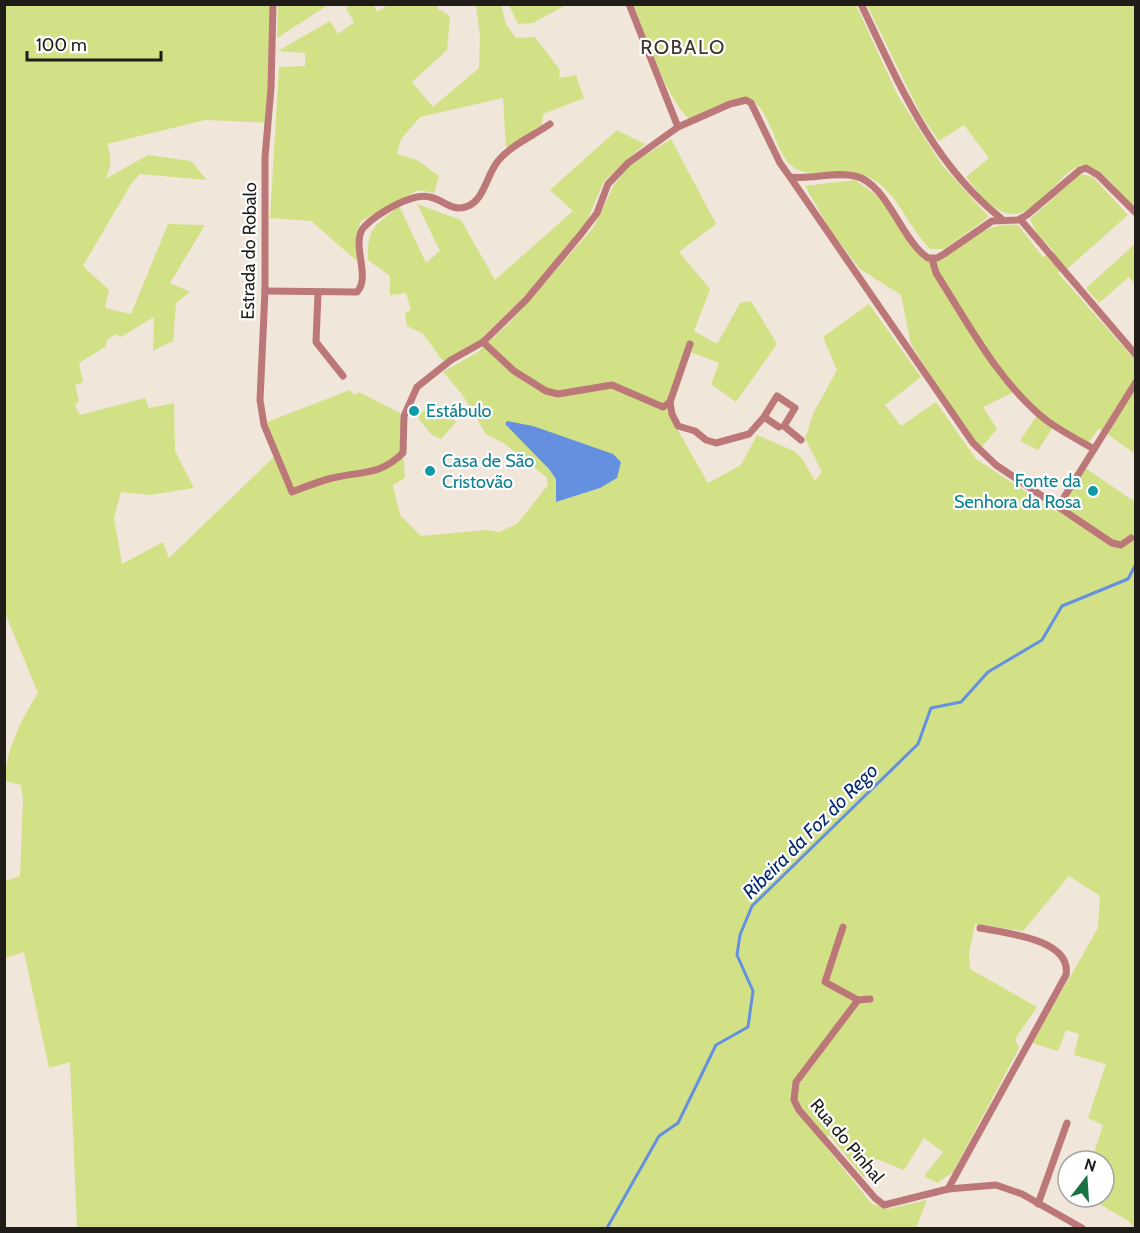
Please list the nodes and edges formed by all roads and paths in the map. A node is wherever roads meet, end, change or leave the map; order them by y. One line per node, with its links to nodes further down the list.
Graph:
1 (273, 4): 11 (street, Estrada do Robalo)
2 (629, 4): 5 (street)
3 (861, 4): 9 (street)
4 (550, 124): 12 (street)
5 (678, 127): 6 (street); 13 (street)
6 (790, 177): 10 (street); 23 (street)
7 (1135, 214): 8 (street)
8 (1020, 219): 9 (street); 15 (street)
9 (1003, 220): 10 (street)
10 (932, 259): 22 (street)
11 (265, 291): 12 (street); 13 (street, Estrada do Robalo)
12 (318, 292): 16 (street)
13 (483, 342): 18 (street)
14 (690, 344): 18 (street)
15 (1136, 355)
16 (343, 376)
17 (1136, 382): 22 (street)
18 (670, 402): 19 (street)
19 (764, 417): 20 (street); 21 (street)
20 (779, 427)
21 (801, 440)
22 (1094, 450): 23 (street)
23 (1058, 507): 24 (street)
24 (1131, 538)
25 (843, 927): 27 (street)
26 (980, 928): 30 (street)
27 (858, 999): 28 (street); 30 (street, Rua do Pinhal)
28 (870, 999)
29 (1067, 1123): 31 (street)
30 (948, 1189): 31 (street, Rua do Pinhal)
31 (1038, 1204): 32 (street, Rua do Pinhal)
32 (1082, 1228)

